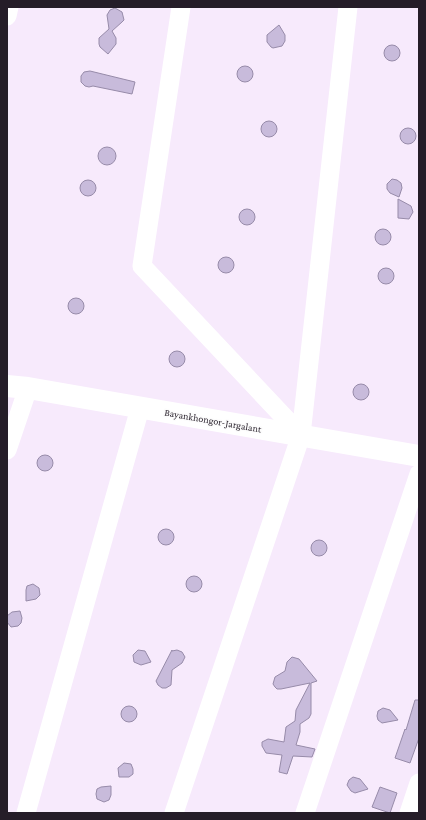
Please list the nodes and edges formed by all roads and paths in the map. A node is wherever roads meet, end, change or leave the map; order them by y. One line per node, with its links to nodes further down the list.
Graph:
1 (8, 7): 4 (street)
2 (180, 7): 8 (street)
3 (348, 7): 8 (street)
4 (7, 16)
5 (7, 386): 6 (street, Bayankhongor-Jargalant)
6 (28, 388): 7 (street, Bayankhongor-Jargalant); 9 (street)
7 (140, 408): 8 (street, Bayankhongor-Jargalant); 13 (street)
8 (301, 436): 10 (street, Bayankhongor-Jargalant); 14 (street)
9 (7, 450)
10 (419, 456)
11 (419, 474): 15 (street)
12 (419, 783): 16 (street)
13 (26, 813)
14 (174, 813)
15 (305, 813)
16 (409, 813)

